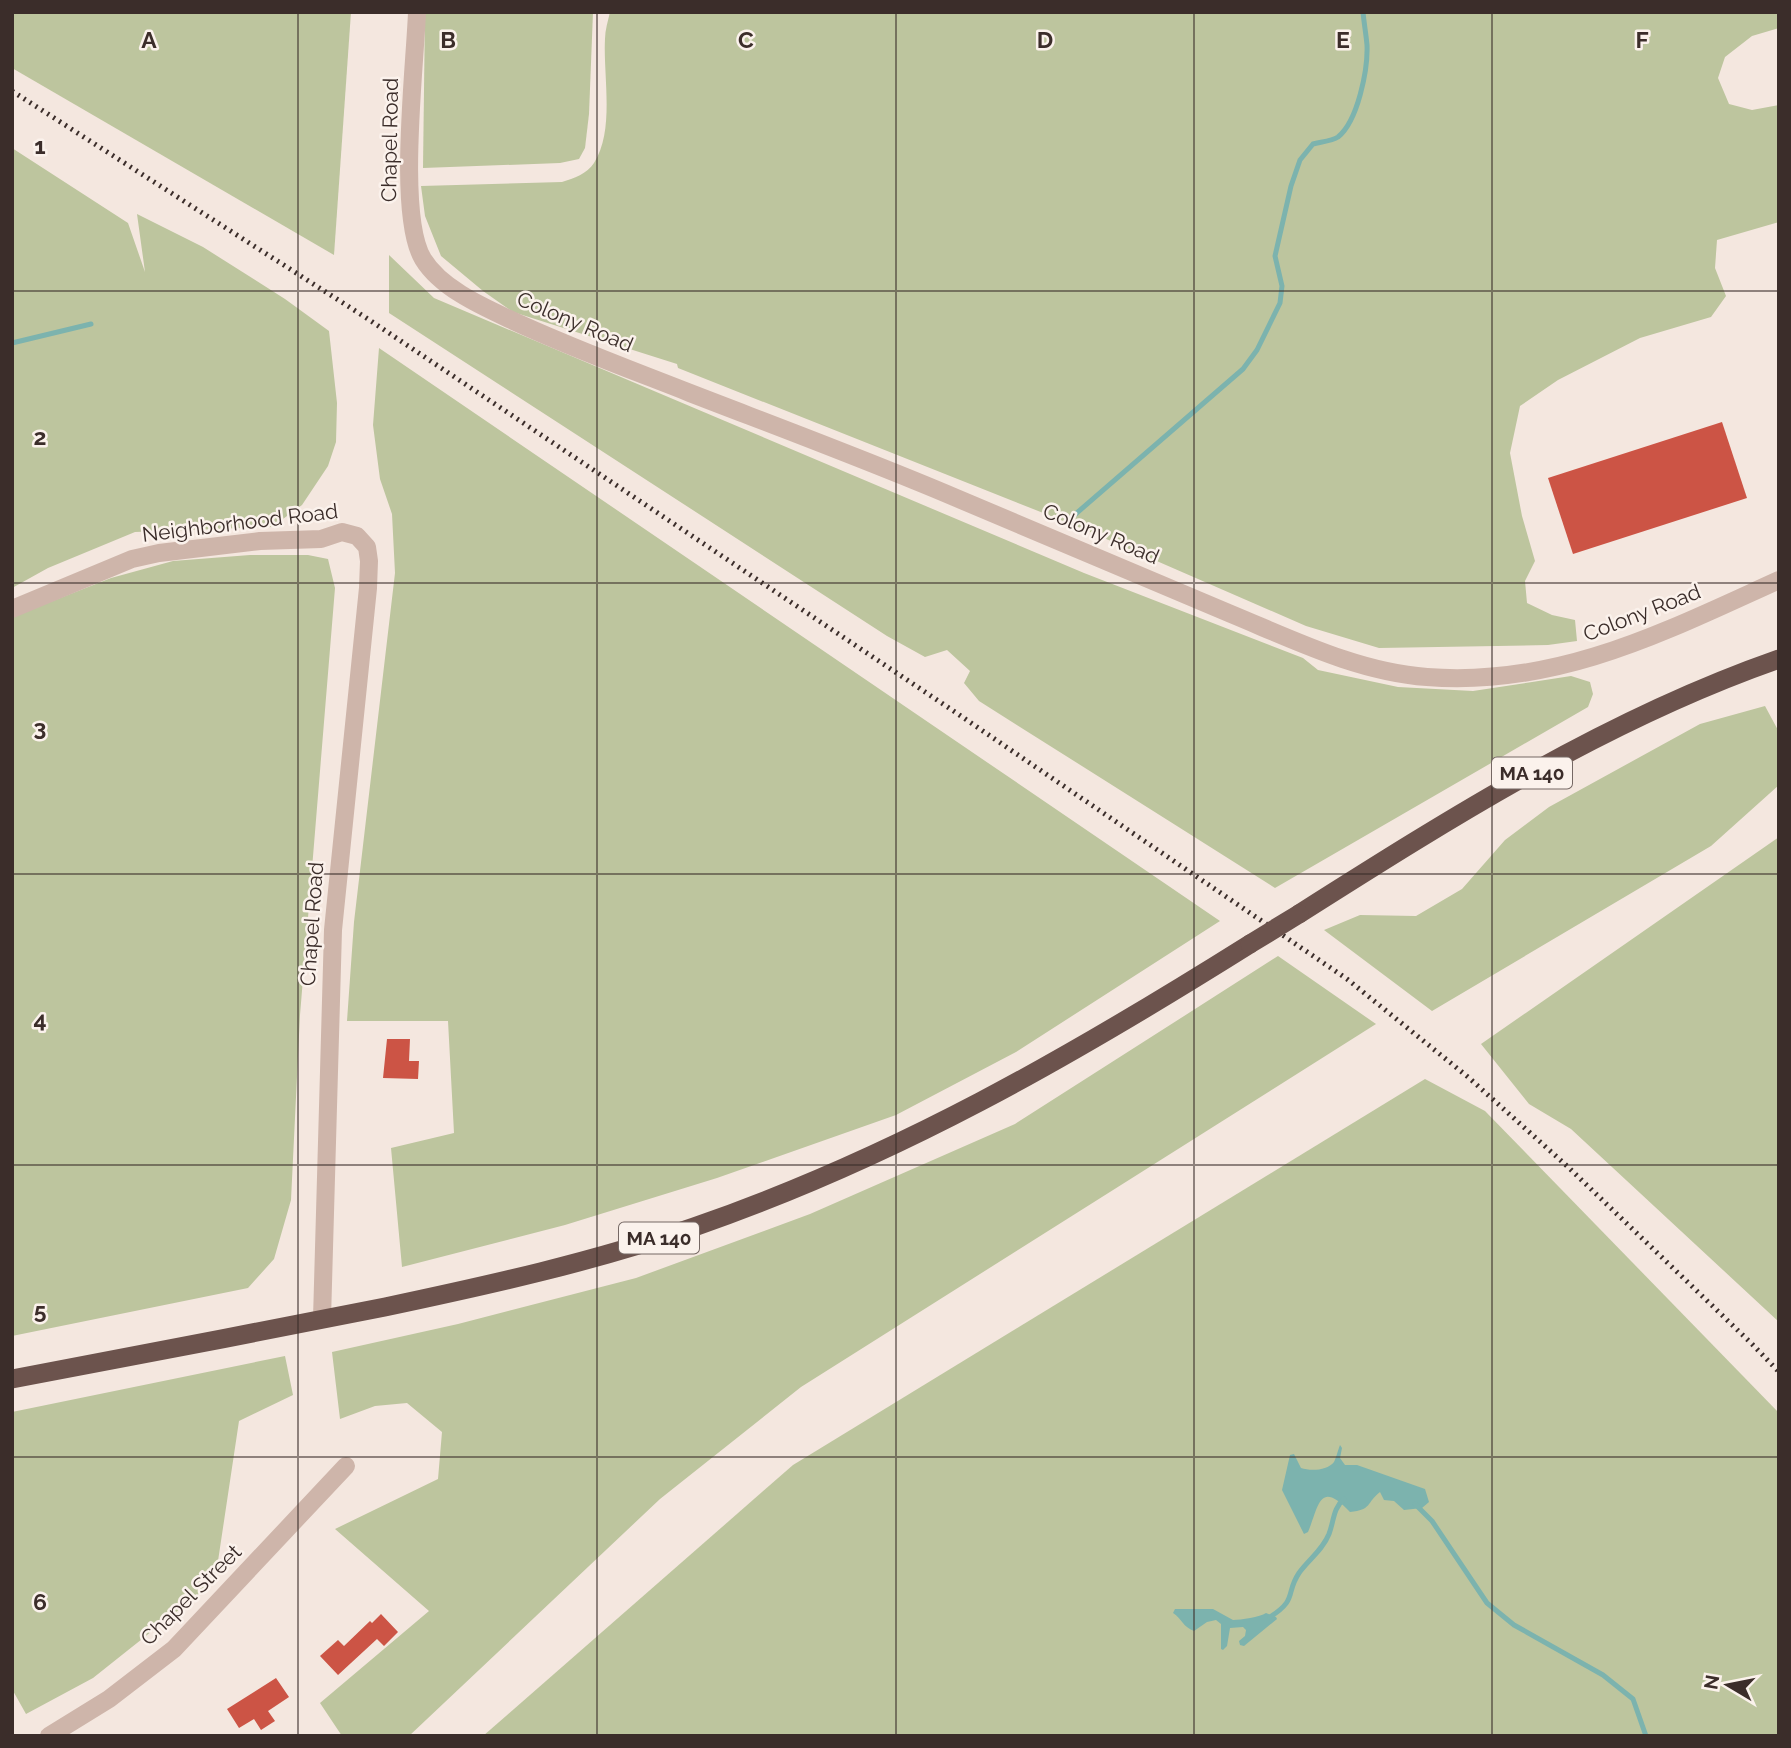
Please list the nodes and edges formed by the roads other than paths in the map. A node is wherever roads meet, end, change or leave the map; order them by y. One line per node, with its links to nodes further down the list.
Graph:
1 (417, 12): 2 (street, Chapel Road)
2 (428, 265): 4 (street, Colony Road)
3 (357, 536): 5 (street, Neighborhood Road); 7 (street, Chapel Road)
4 (1779, 580)
5 (12, 609)
6 (1779, 659): 7 (highway, MA 140, bridge)
7 (322, 1320): 8 (highway, MA 140)
8 (12, 1380)
9 (346, 1466): 10 (street, Chapel Street)
10 (49, 1736)

